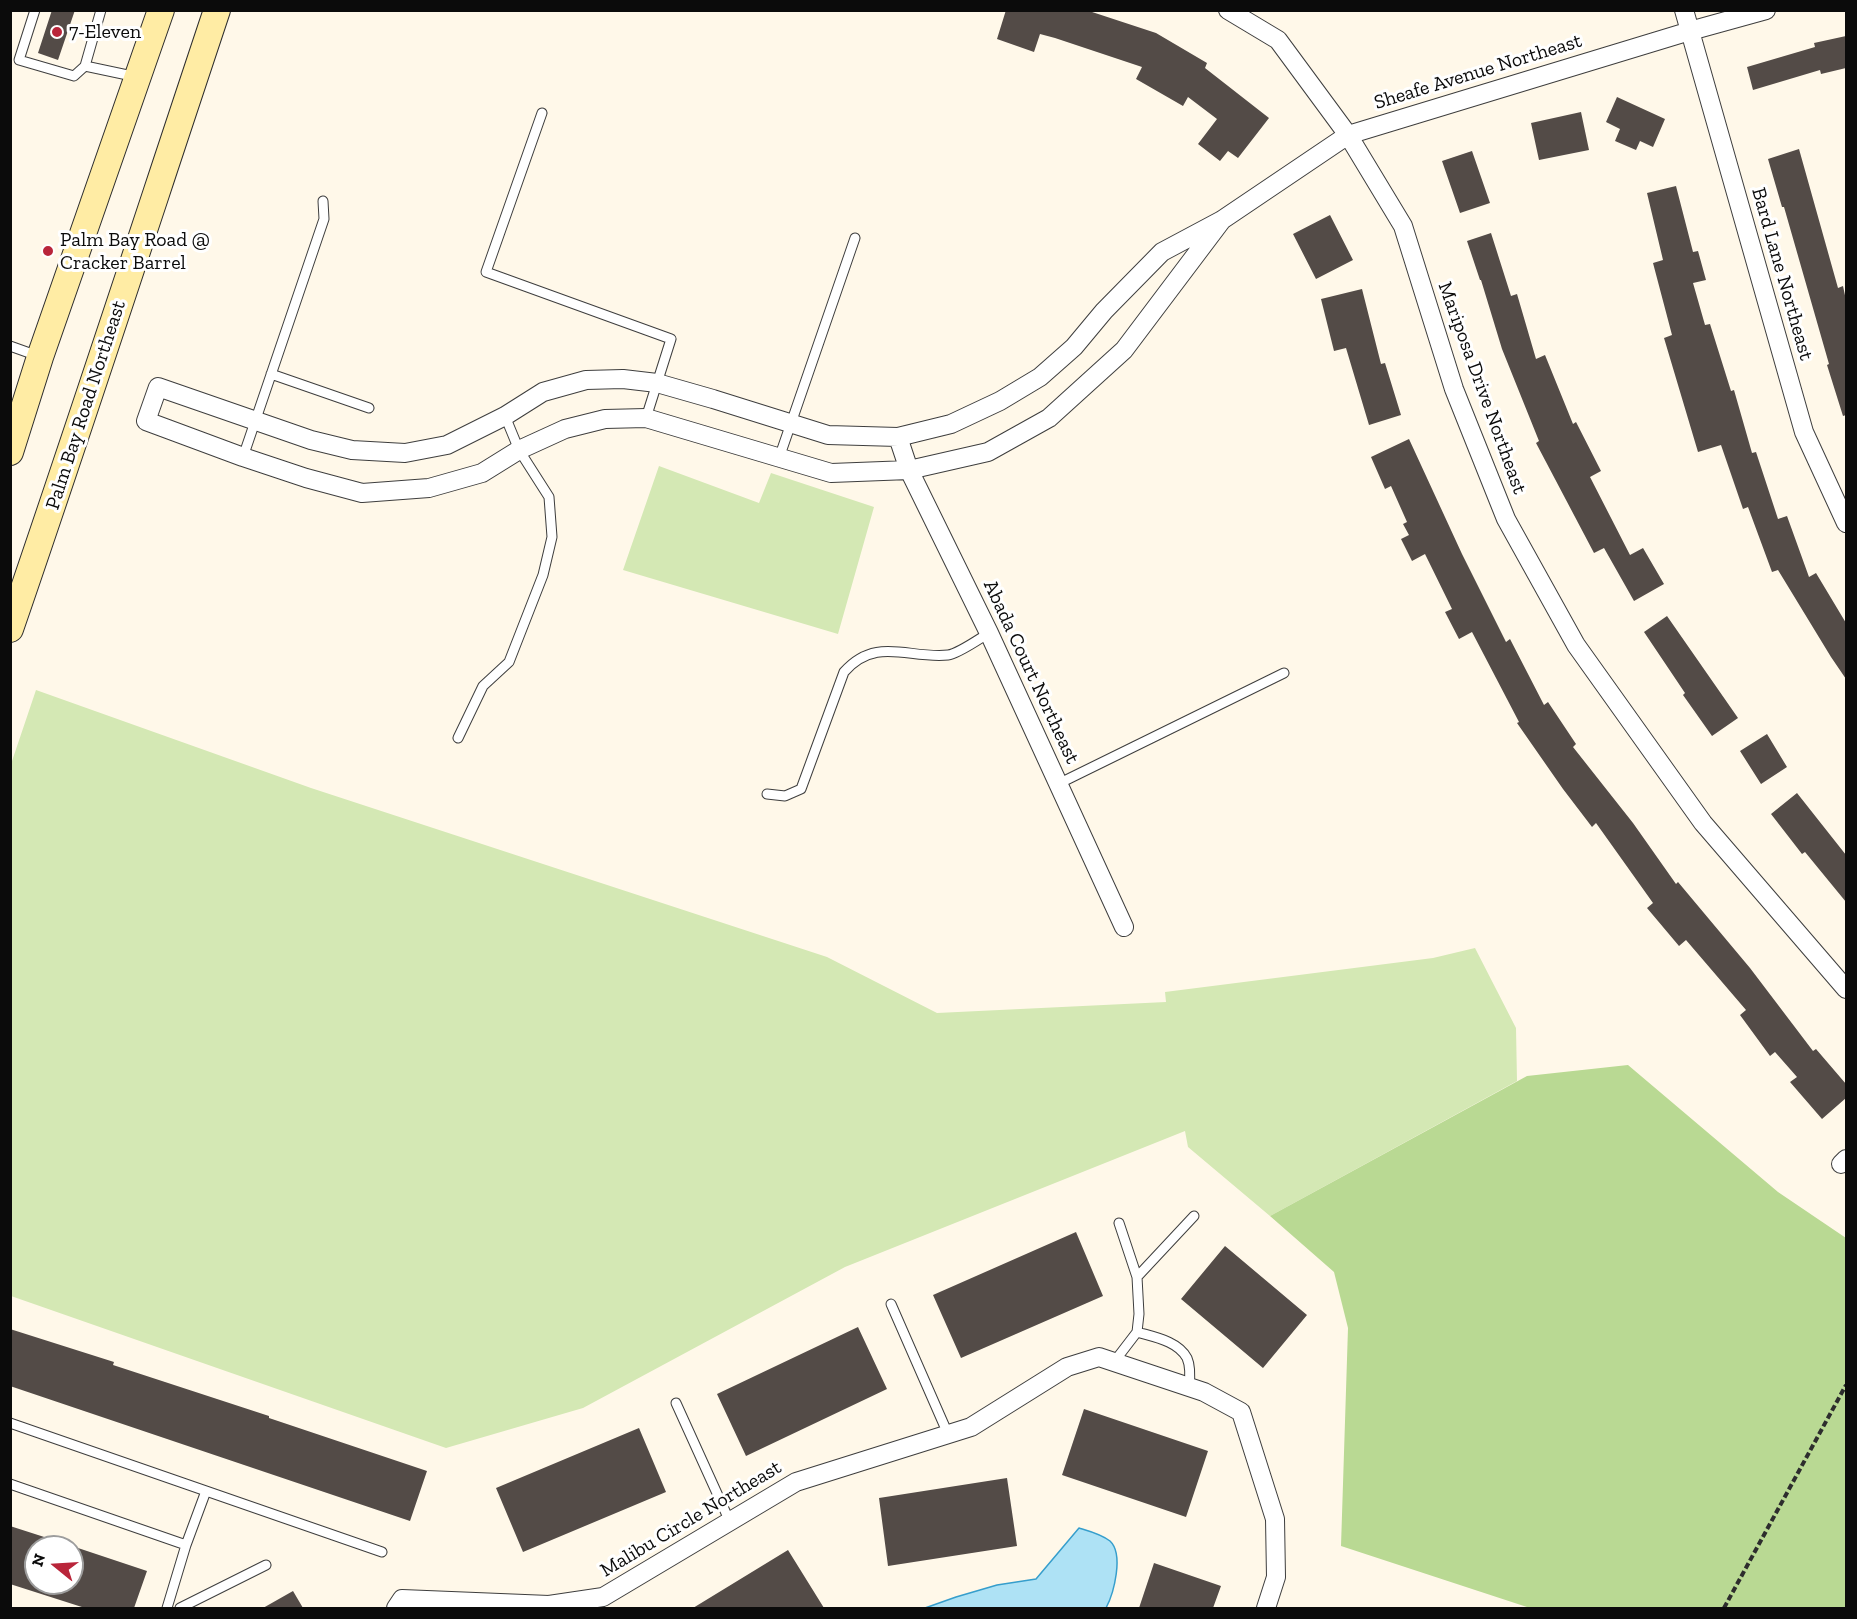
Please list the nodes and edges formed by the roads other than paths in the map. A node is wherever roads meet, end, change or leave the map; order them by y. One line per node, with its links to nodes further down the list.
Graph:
1 (35, 10): 9 (lane)
2 (101, 10): 9 (lane)
3 (161, 10): 10 (main road)
4 (217, 10): 32 (main road, Palm Bay Road Northeast)
5 (1228, 10): 12 (street, Mariposa Drive Northeast)
6 (1684, 10): 8 (street, Bard Lane Northeast)
7 (1766, 10): 8 (street, Sheafe Avenue Northeast)
8 (1690, 31): 12 (street, Sheafe Avenue Northeast); 31 (street, Bard Lane Northeast)
9 (85, 66): 10 (lane)
10 (138, 78): 17 (main road)
11 (542, 113): 19 (lane)
12 (1348, 135): 14 (street, Sheafe Avenue Northeast); 39 (street, Mariposa Drive Northeast)
13 (323, 201): 18 (lane)
14 (1222, 220): 25 (street, Sheafe Avenue Northeast); 30 (street, Sheafe Avenue Northeast)
15 (855, 238): 24 (lane)
16 (10, 346): 17 (lane)
17 (40, 357): 27 (main road)
18 (271, 374): 20 (lane); 23 (lane)
19 (657, 383): 21 (street, Sheafe Avenue Northeast); 22 (lane); 24 (street, Sheafe Avenue Northeast)
20 (369, 408)
21 (505, 416): 23 (street, Sheafe Avenue Northeast); 26 (lane)
22 (646, 418): 26 (street, Sheafe Avenue Northeast); 29 (street, Sheafe Avenue Northeast)
23 (255, 421): 28 (lane); 28 (street, Sheafe Avenue Northeast)
24 (791, 424): 25 (street, Sheafe Avenue Northeast); 29 (lane)
25 (898, 437): 30 (street, Abada Court Northeast)
26 (519, 450): 28 (street, Sheafe Avenue Northeast); 35 (lane)
27 (10, 452)
28 (243, 457)
29 (779, 458): 30 (street, Sheafe Avenue Northeast)
30 (909, 470): 33 (street, Abada Court Northeast)
31 (1846, 523)
32 (10, 629)
33 (989, 633): 36 (street, Abada Court Northeast); 37 (lane)
34 (1284, 674): 36 (lane)
35 (458, 738)
36 (1058, 784): 38 (street, Abada Court Northeast)
37 (766, 794)
38 (1124, 927)
39 (1846, 989)
40 (1194, 1216): 42 (lane)
41 (1119, 1223): 42 (lane)
42 (1137, 1277): 44 (lane)
43 (891, 1304): 49 (lane)
44 (1137, 1332): 45 (lane); 46 (lane)
45 (1114, 1362): 46 (street, Malibu Circle Northeast); 49 (street, Malibu Circle Northeast)
46 (1189, 1387): 60 (street, Malibu Circle Northeast)
47 (676, 1403): 52 (lane)
48 (10, 1423): 51 (lane)
49 (948, 1434): 52 (street, Malibu Circle Northeast)
50 (10, 1484): 53 (lane)
51 (206, 1491): 53 (lane); 54 (lane)
52 (730, 1522): 56 (street, Malibu Circle Northeast)
53 (186, 1545): 57 (lane)
54 (382, 1552)
55 (266, 1565): 58 (lane)
56 (598, 1603): 59 (street, Malibu Circle Northeast)
57 (167, 1608)
58 (180, 1608)
59 (396, 1608)
60 (1266, 1608)

